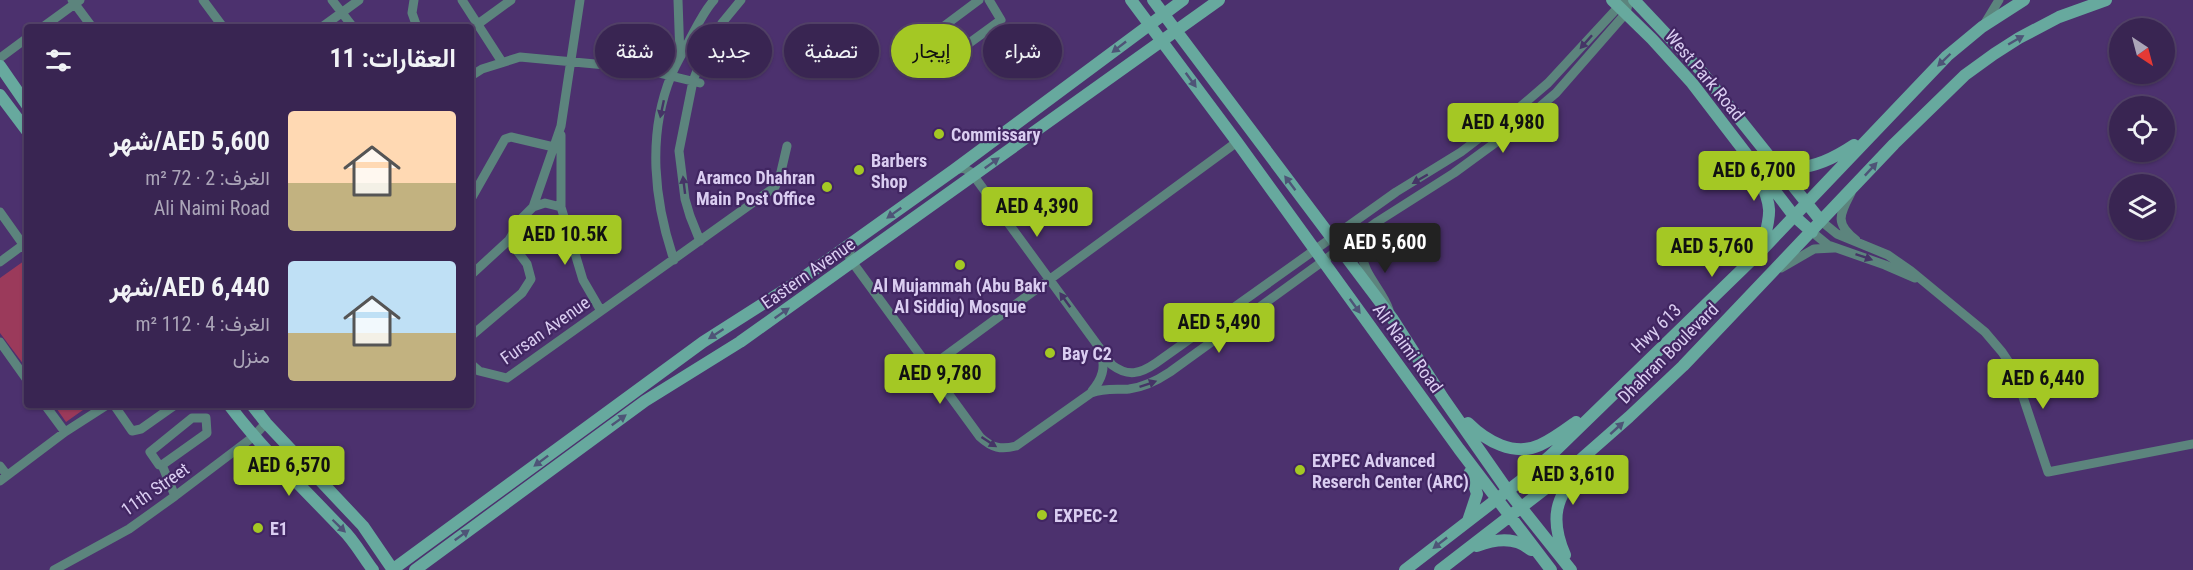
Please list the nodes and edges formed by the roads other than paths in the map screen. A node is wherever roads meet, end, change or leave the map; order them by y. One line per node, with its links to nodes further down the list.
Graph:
1 (203, 0): 26 (street)
2 (332, 0): 22 (street)
3 (359, 0): 22 (street)
4 (414, 0): 29 (street)
5 (462, 0): 30 (street)
6 (511, 0): 30 (street)
7 (580, 0): 39 (street)
8 (678, 0): 36 (street)
9 (714, 0): 36 (street)
10 (741, 0): 46 (street)
11 (979, 0): 12 (street)
12 (989, 0)
13 (1131, 0): 31 (main road, Ali Naimi Road)
14 (1153, 0): 23 (main road, Ali Naimi Road)
15 (1183, 0): 23 (main road, Eastern Avenue)
16 (1219, 0): 33 (main road, Eastern Avenue)
17 (1999, 0): 32 (street)
18 (2024, 0): 32 (main road, Hwy 613)
19 (2106, 0): 58 (main road, Dhahran Boulevard, one-way to 19)
20 (76, 1): 24 (street); 25 (street)
21 (1624, 3): 54 (main road, West Park Road); 55 (main road, West Park Road); 66 (street); 68 (street, one-way to 68)
22 (342, 13): 27 (street); 28 (street)
23 (1164, 15): 31 (main road, Eastern Avenue); 33 (main road, Ali Naimi Road)
24 (47, 24)
25 (90, 24)
26 (221, 24)
27 (326, 24)
28 (350, 24)
29 (416, 24)
30 (478, 24): 38 (street)
31 (1150, 25): 35 (main road, Ali Naimi Road); 56 (main road, Eastern Avenue, one-way to 56)
32 (1982, 27): 50 (main road, Hwy 613, one-way to 50)
33 (1176, 32): 35 (main road, Eastern Avenue); 68 (main road, Ali Naimi Road, one-way to 33)
34 (24, 40): 37 (street)
35 (1162, 41): 51 (main road, Ali Naimi Road, one-way to 51); 57 (main road, Eastern Avenue, one-way to 35)
36 (680, 57): 42 (street)
37 (0, 58)
38 (502, 62): 39 (street); 43 (street)
39 (571, 63): 40 (street); 53 (street)
40 (595, 65)
41 (0, 66): 48 (main road)
42 (675, 68)
43 (474, 74)
44 (675, 77): 46 (street)
45 (670, 78): 79 (street, one-way to 79)
46 (696, 82): 70 (street, one-way to 46)
47 (0, 95): 49 (main road)
48 (24, 101)
49 (24, 127)
50 (1873, 133): 55 (main road); 60 (main road, Hwy 613)
51 (1237, 142): 77 (main road, Ali Naimi Road); 85 (street)
52 (787, 146): 70 (street, Fursan Avenue)
53 (557, 148): 59 (street); 61 (street); 62 (street)
54 (1747, 153): 64 (main road, West Park Road); 78 (main road)
55 (1767, 153): 60 (main road, West Park Road)
56 (954, 170): 57 (street); 72 (main road, Eastern Avenue, one-way to 72)
57 (974, 176): 82 (main road, Eastern Avenue); 85 (street)
58 (1853, 188): 65 (main road, Dhahran Boulevard); 74 (street)
59 (474, 194)
60 (1805, 203): 64 (main road, Hwy 613); 65 (main road, West Park Road)
61 (533, 207): 62 (street); 69 (street)
62 (561, 207): 87 (street)
63 (0, 212): 71 (street)
64 (1794, 216): 67 (main road, West Park Road); 78 (main road, Hwy 613)
65 (1821, 222): 67 (main road, Dhahran Boulevard); 74 (street)
66 (1367, 229): 76 (street); 88 (street)
67 (1812, 232): 75 (street); 84 (main road, Dhahran Boulevard)
68 (1331, 238): 76 (main road, Ali Naimi Road); 77 (street)
69 (509, 240): 83 (street); 89 (street)
70 (700, 241): 79 (street, Fursan Avenue)
71 (24, 243)
72 (852, 243): 82 (street); 123 (main road, Eastern Avenue, one-way to 123)
73 (24, 247): 80 (street)
74 (1868, 247): 86 (street)
75 (1839, 248): 84 (street); 86 (street, one-way to 86)
76 (1340, 249): 81 (street); 88 (main road, Ali Naimi Road)
77 (1315, 251): 81 (main road, Ali Naimi Road); 91 (street)
78 (1761, 251): 97 (main road, Hwy 613)
79 (674, 260): 87 (street, Fursan Avenue)
80 (0, 262)
81 (1323, 262): 95 (street, one-way to 81); 109 (main road, Ali Naimi Road, one-way to 109)
82 (853, 263): 93 (street); 124 (main road, Eastern Avenue, one-way to 82)
83 (474, 272)
84 (1774, 272): 108 (main road, Dhahran Boulevard, one-way to 84)
85 (1050, 280): 91 (street, one-way to 85); 93 (street)
86 (1923, 282): 107 (street)
87 (601, 311): 92 (street, Fursan Avenue)
88 (1392, 318): 96 (main road, Ali Naimi Road)
89 (474, 333)
90 (0, 342): 94 (street)
91 (1100, 347): 95 (street)
92 (474, 367)
93 (929, 368): 95 (street, one-way to 95)
94 (24, 376)
95 (1091, 393)
96 (1443, 398): 97 (main road); 113 (main road, Ali Naimi Road)
97 (1600, 406): 113 (main road, Hwy 613)
98 (47, 408): 105 (street)
99 (102, 408): 105 (street)
100 (116, 408): 101 (street)
101 (171, 408)
102 (231, 408): 106 (main road)
103 (254, 408): 104 (main road)
104 (266, 423): 106 (street, 11th Street); 123 (main road)
105 (65, 432): 112 (street)
106 (253, 437): 114 (street, 11th Street); 122 (main road, one-way to 122)
107 (2193, 444)
108 (1596, 446): 116 (main road, Dhahran Boulevard); 127 (main road)
109 (1459, 449): 115 (main road, Ali Naimi Road); 118 (main road)
110 (162, 465): 110 (street); 114 (street)
111 (0, 466): 112 (street)
112 (4, 478)
113 (1508, 491): 115 (main road, Hwy 613); 116 (main road, Ali Naimi Road)
114 (175, 496): 121 (street, 11th Street)
115 (1496, 500): 117 (main road, Ali Naimi Road); 118 (main road, Hwy 613)
116 (1521, 508): 117 (main road, Dhahran Boulevard); 127 (main road, Ali Naimi Road)
117 (1510, 517): 119 (main road, Dhahran Boulevard); 120 (main road, Ali Naimi Road)
118 (1467, 522): 125 (main road, Hwy 613, one-way to 125)
119 (1462, 553): 120 (main road); 126 (main road, Dhahran Boulevard)
120 (1548, 565)
121 (54, 570)
122 (373, 570)
123 (393, 570)
124 (415, 570)
125 (1405, 570)
126 (1440, 570)
127 (1571, 570)

